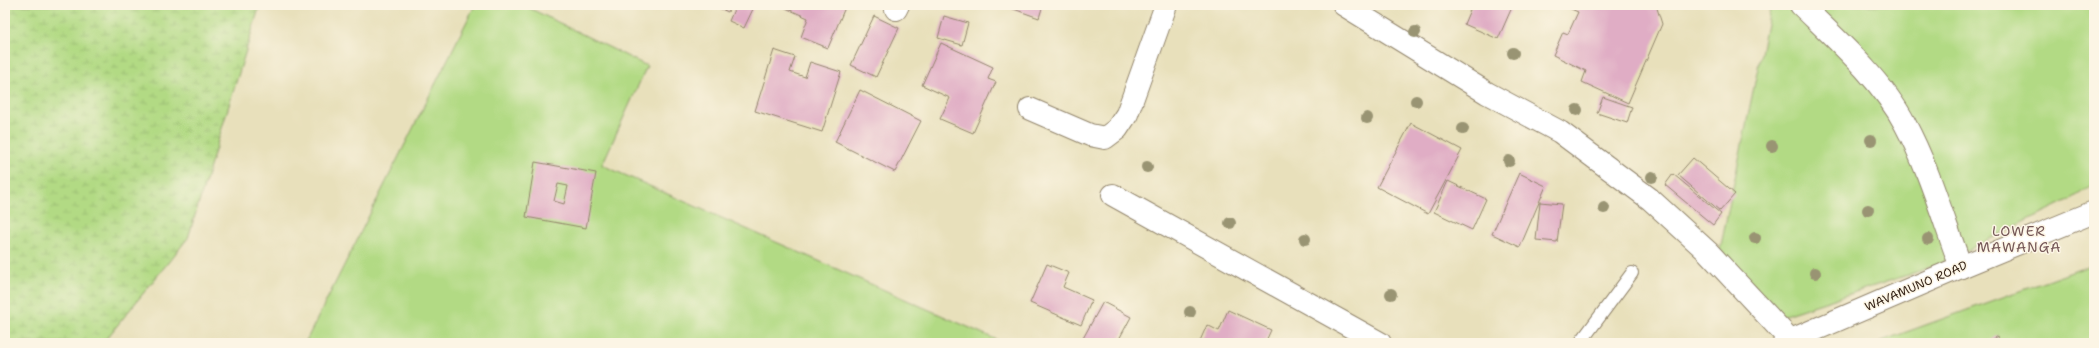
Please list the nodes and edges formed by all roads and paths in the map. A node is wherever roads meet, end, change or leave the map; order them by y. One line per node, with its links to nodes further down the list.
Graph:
1 (1166, 5): 4 (street)
2 (1344, 5): 9 (street)
3 (1802, 5): 7 (street)
4 (1030, 109)
5 (1113, 195): 10 (street)
6 (2094, 212): 7 (street, WAVAMUNO ROAD)
7 (1961, 267): 9 (street, WAVAMUNO ROAD)
8 (1632, 273): 11 (lane)
9 (1789, 342)
10 (1380, 343)
11 (1580, 343)

